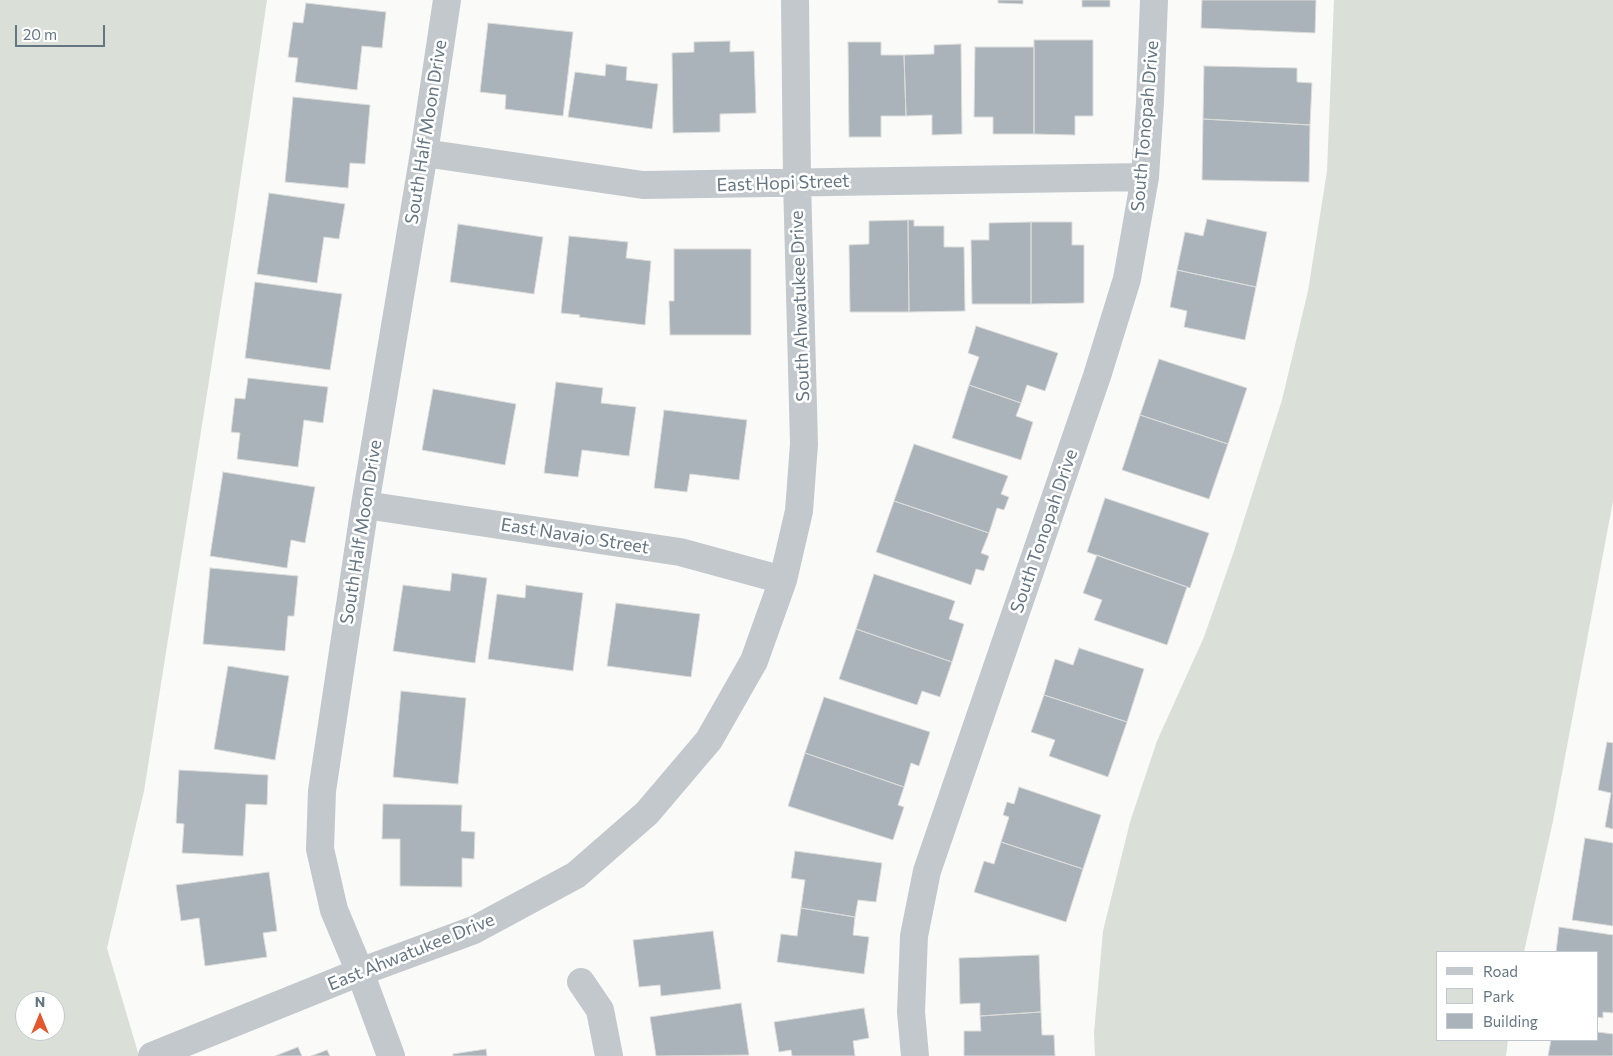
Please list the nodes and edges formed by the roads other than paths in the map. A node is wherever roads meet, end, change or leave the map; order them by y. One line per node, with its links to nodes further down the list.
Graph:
1 (447, 0): 4 (street, South Half Moon Drive)
2 (796, 0): 6 (street, South Ahwatukee Drive)
3 (1154, 0): 5 (street, South Tonopah Drive)
4 (424, 153): 6 (street, East Hopi Street); 7 (street, South Half Moon Drive)
5 (1145, 177): 6 (street, East Hopi Street); 14 (street, South Tonopah Drive)
6 (797, 181): 8 (street, South Ahwatukee Drive)
7 (365, 505): 8 (street, East Navajo Street); 9 (street, South Half Moon Drive)
8 (783, 580): 9 (street, East Ahwatukee Drive)
9 (360, 972): 11 (street, East Ahwatukee Drive); 12 (street, South Half Moon Drive)
10 (580, 982): 13 (street)
11 (165, 1054)
12 (391, 1056)
13 (609, 1056)
14 (915, 1056)

